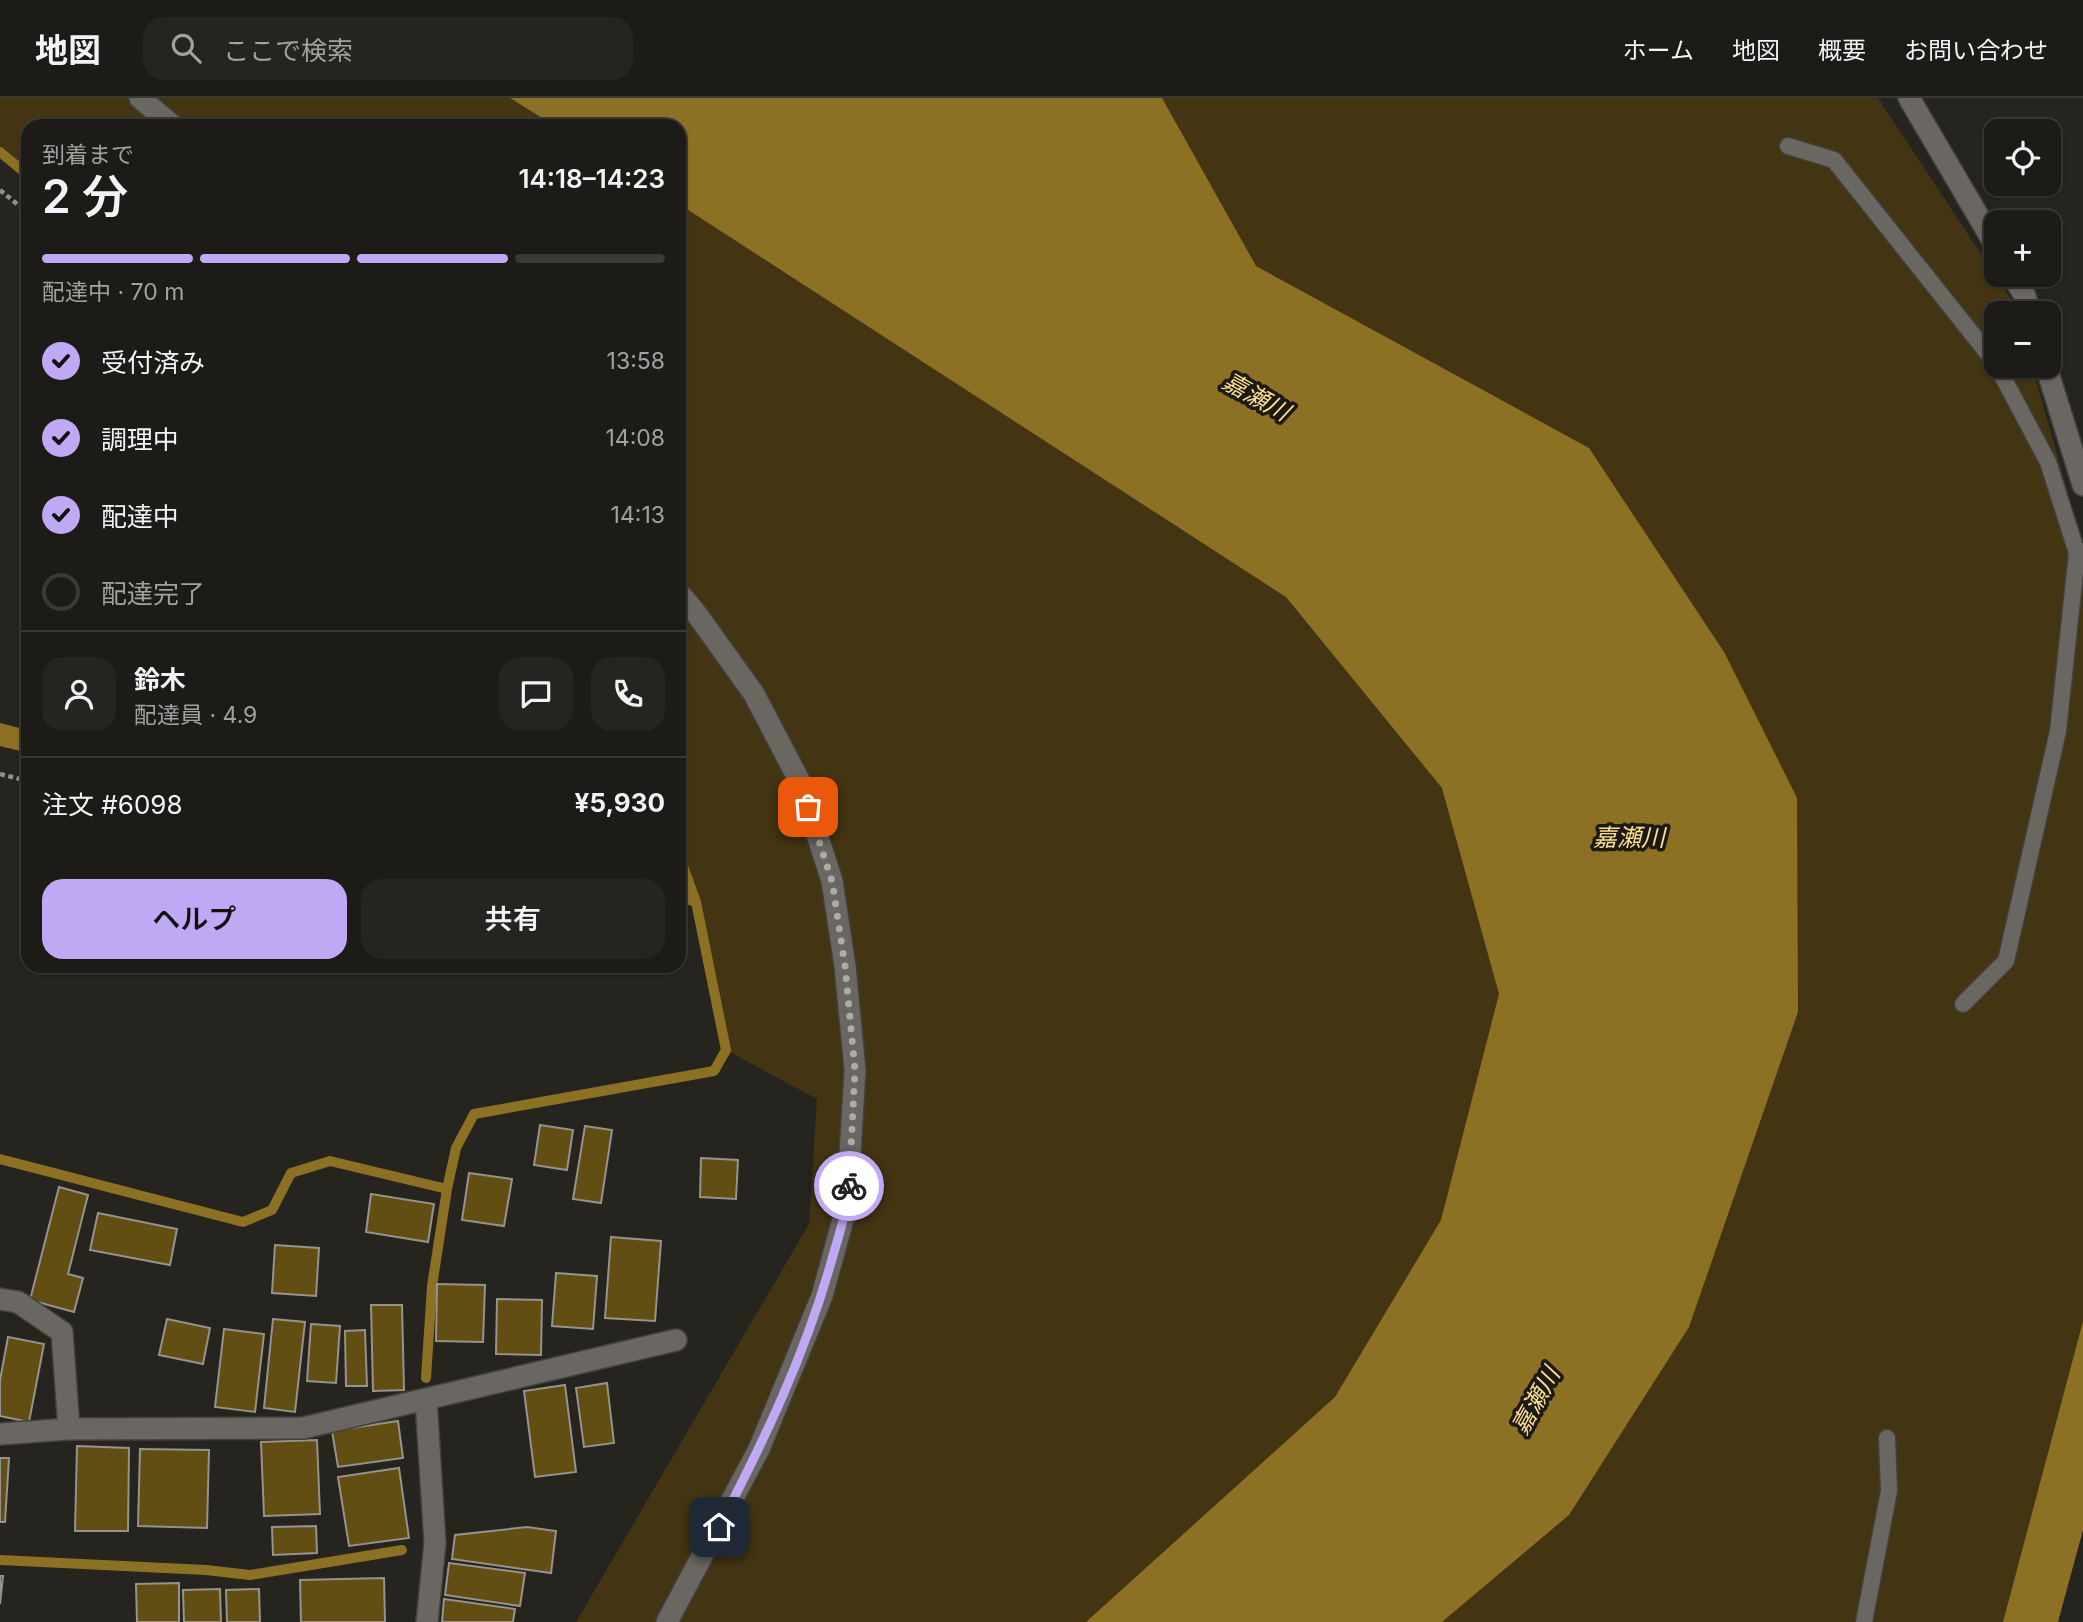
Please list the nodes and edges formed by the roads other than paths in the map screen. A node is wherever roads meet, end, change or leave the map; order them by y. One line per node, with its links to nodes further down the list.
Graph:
1 (139, 98): 3 (street)
2 (1909, 98): 5 (street)
3 (164, 119)
4 (1788, 146): 6 (lane)
5 (1984, 226)
6 (1984, 349)
7 (2004, 378): 10 (lane)
8 (2050, 378): 9 (street)
9 (2083, 485)
10 (2080, 552): 12 (lane)
11 (686, 601): 20 (street)
12 (1963, 1004)
13 (0, 1299): 16 (street)
14 (676, 1340): 15 (street)
15 (426, 1400): 16 (street); 19 (street)
16 (69, 1429): 17 (street)
17 (0, 1434)
18 (1887, 1438): 21 (lane)
19 (427, 1622)
20 (667, 1622)
21 (1864, 1622)

